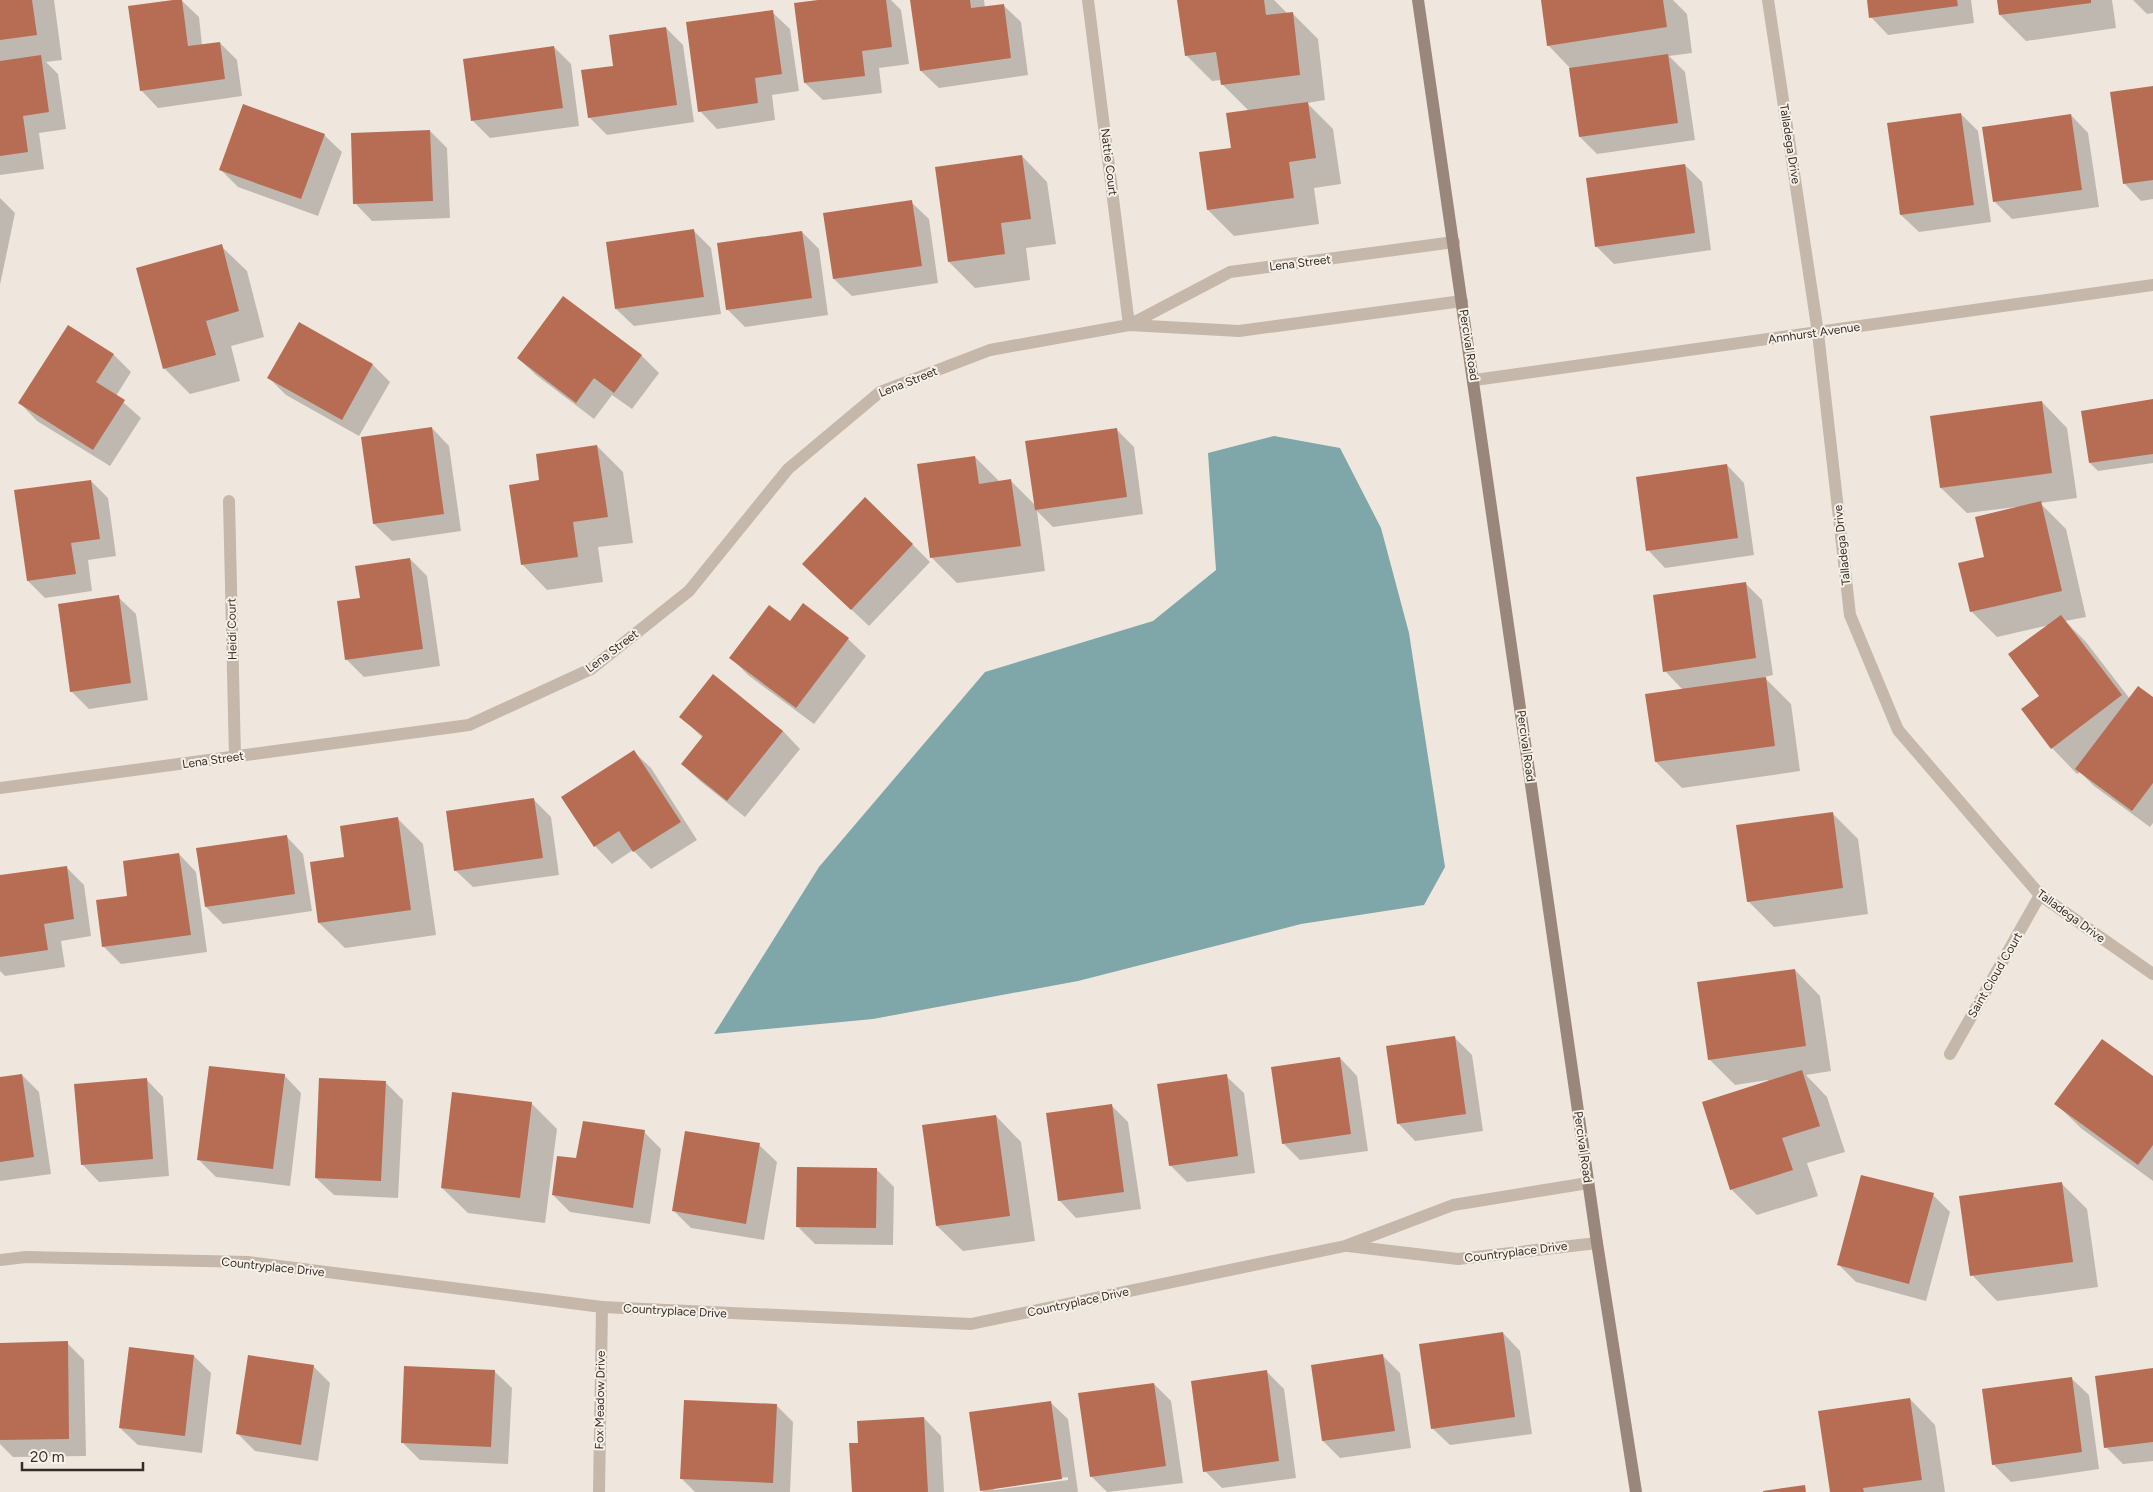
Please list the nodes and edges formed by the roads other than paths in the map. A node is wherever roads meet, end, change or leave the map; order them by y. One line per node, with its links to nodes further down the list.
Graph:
1 (1088, 0): 7 (street, Nattie Court)
2 (1418, 0): 4 (street, Percival Road)
3 (1768, 0): 8 (street, Talladega Drive)
4 (1454, 242): 6 (street, Percival Road); 7 (street, Lena Street)
5 (2153, 285): 8 (street, Annhurst Avenue)
6 (1462, 301): 7 (street, Lena Street); 9 (street, Percival Road)
7 (1129, 325): 11 (street, Lena Street)
8 (1818, 333): 9 (street, Annhurst Avenue); 13 (street, Talladega Drive)
9 (1475, 380): 16 (street, Percival Road)
10 (229, 501): 11 (street, Heidi Court)
11 (235, 757): 12 (street, Lena Street)
12 (0, 788)
13 (2040, 896): 14 (street, Talladega Drive); 15 (street, Saint Cloud Court)
14 (2153, 974)
15 (1950, 1054)
16 (1588, 1183): 17 (street, Percival Road); 18 (street, Countryplace Drive)
17 (1596, 1243): 18 (street, Countryplace Drive); 22 (street, Percival Road)
18 (1345, 1246): 20 (street, Countryplace Drive)
19 (0, 1260): 20 (street, Countryplace Drive)
20 (602, 1307): 21 (street, Fox Meadow Drive)
21 (598, 1492)
22 (1636, 1492)

